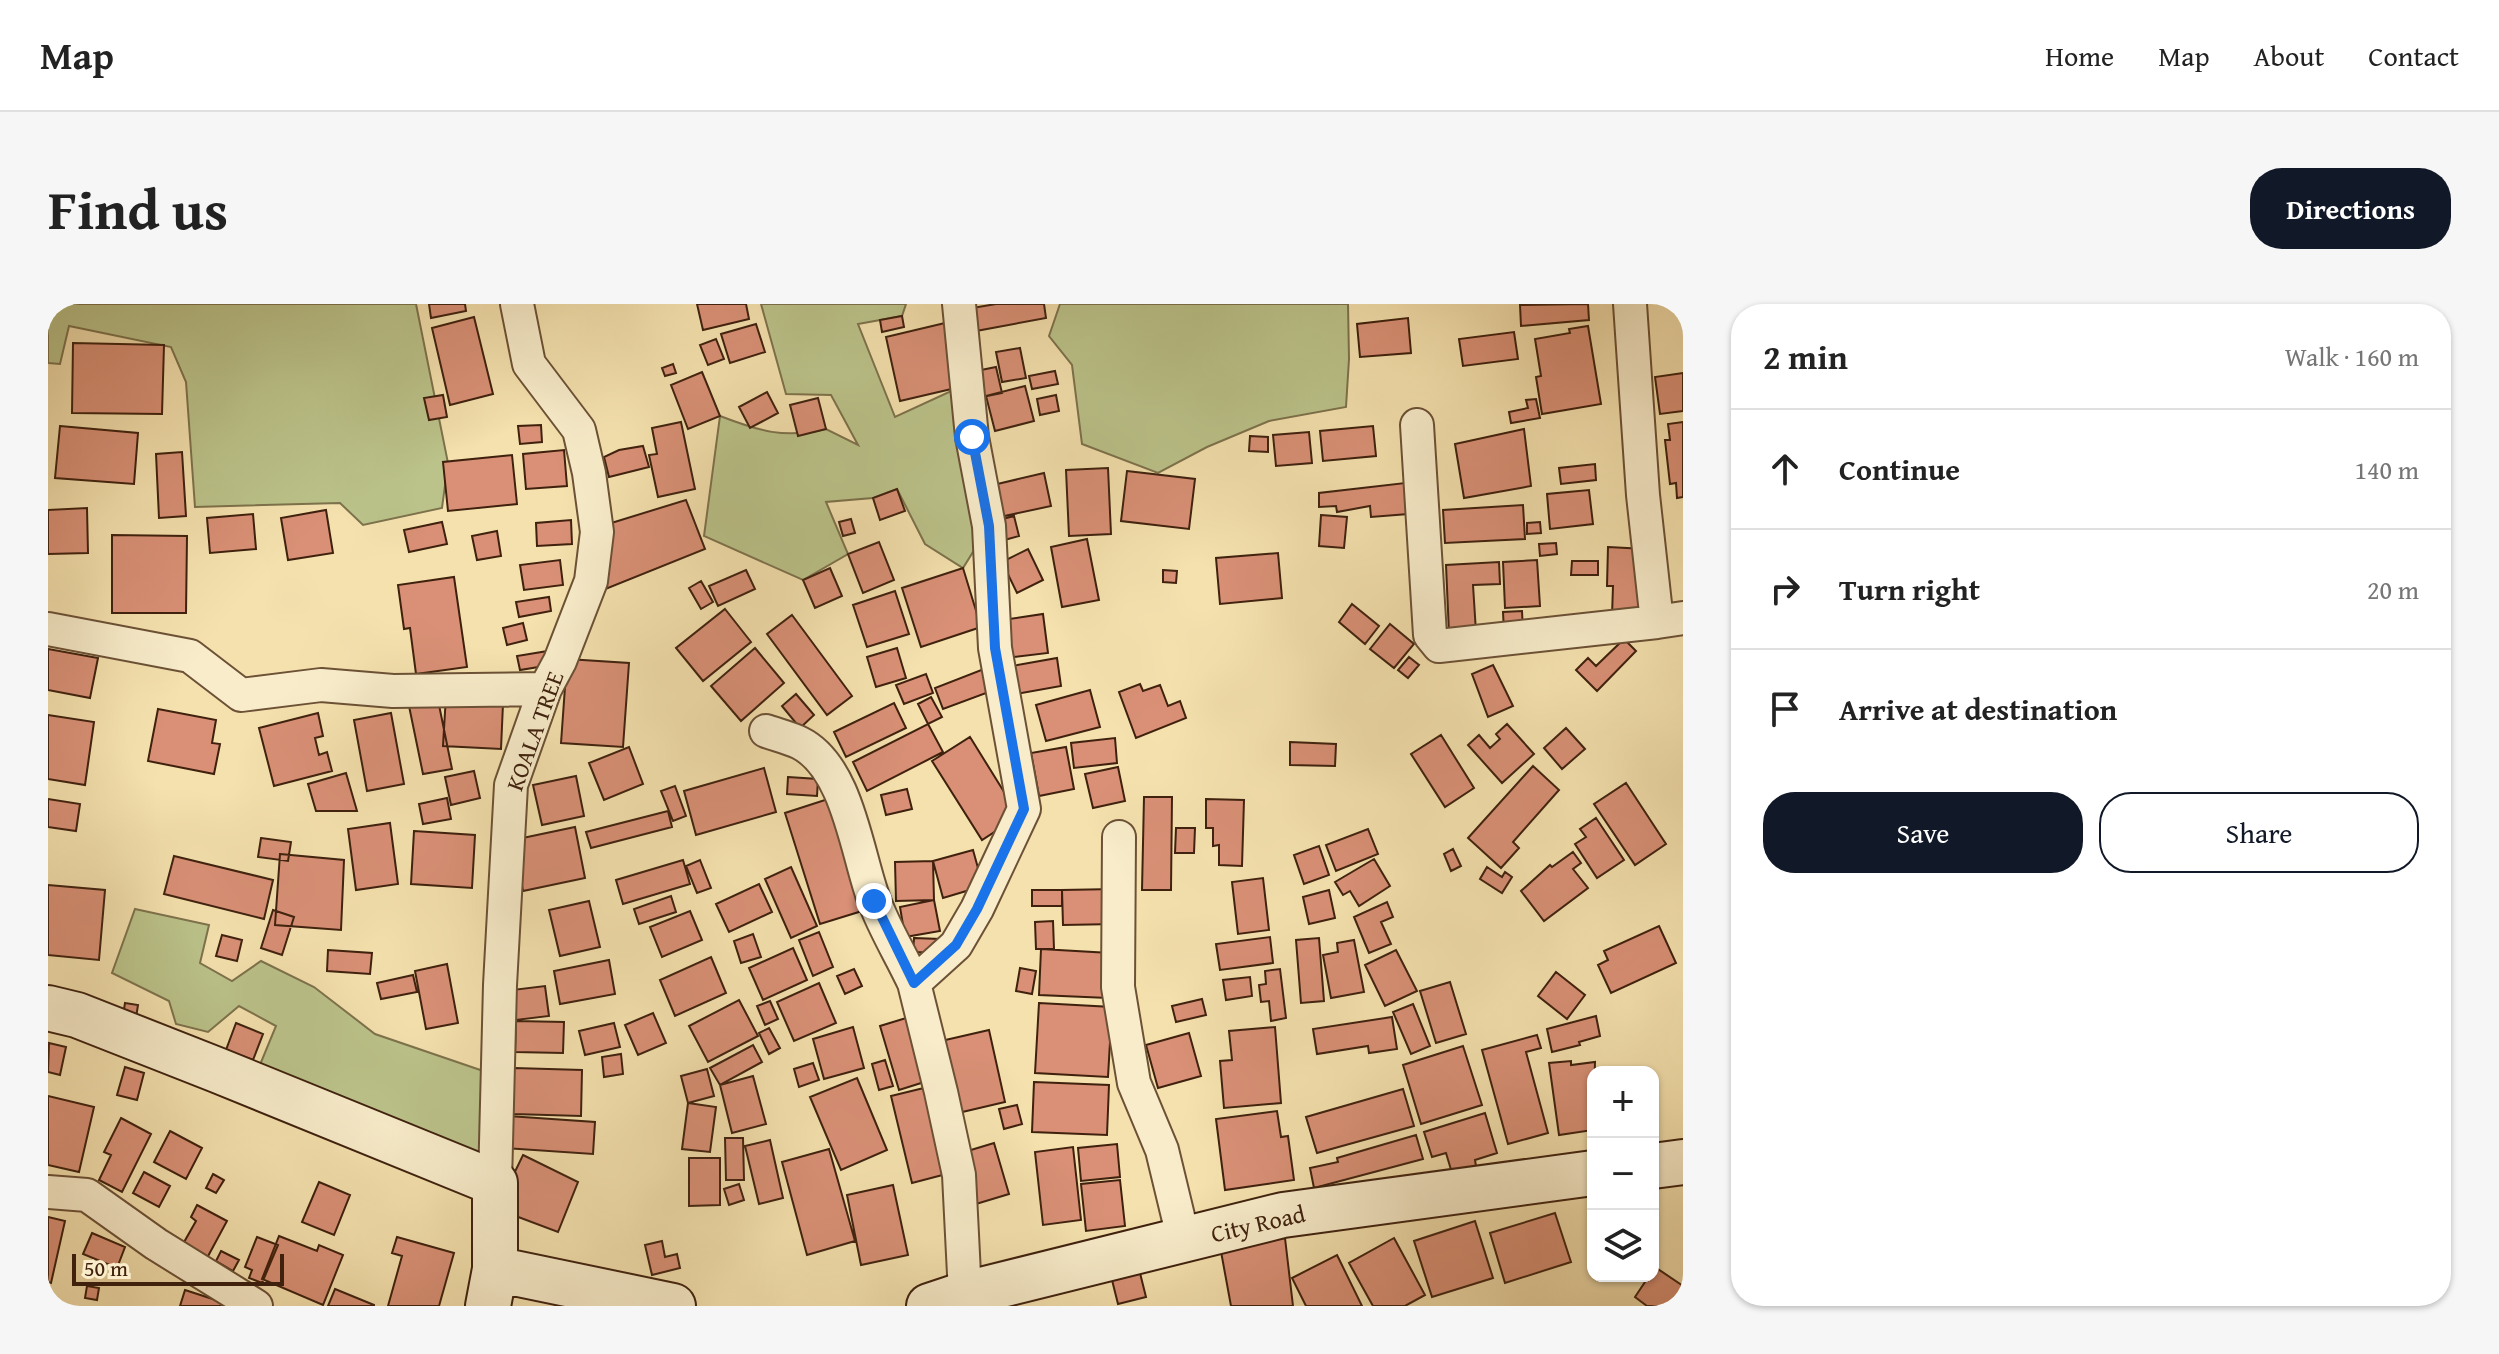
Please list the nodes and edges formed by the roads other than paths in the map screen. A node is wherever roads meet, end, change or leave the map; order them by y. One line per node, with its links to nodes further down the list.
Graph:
1 (517, 304): 7 (street, KOALA TREE)
2 (959, 304): 10 (street)
3 (1630, 304): 5 (street)
4 (1417, 425): 5 (street)
5 (1670, 620)
6 (48, 629): 7 (street)
7 (545, 689): 15 (street, KOALA TREE)
8 (766, 731): 10 (street)
9 (1119, 837): 17 (street)
10 (914, 983): 19 (street)
11 (48, 1008): 15 (main road)
12 (1683, 1162): 13 (main road)
13 (1659, 1165)
14 (1587, 1174): 17 (main road, City Road)
15 (495, 1183): 18 (main road)
16 (48, 1192): 20 (street)
17 (1184, 1241): 19 (main road, City Road)
18 (491, 1288): 21 (main road)
19 (947, 1300)
20 (256, 1306)
21 (673, 1306)

